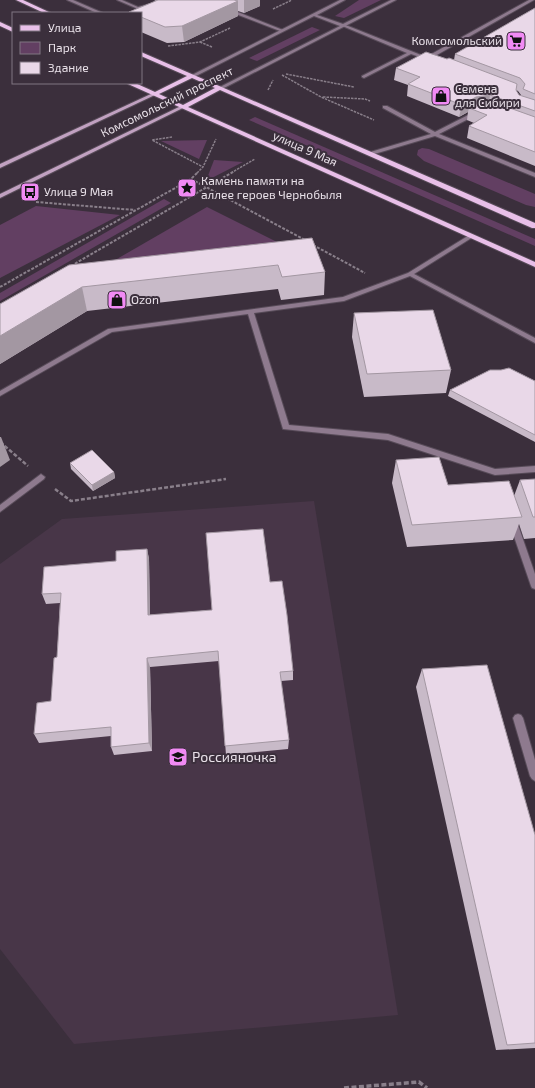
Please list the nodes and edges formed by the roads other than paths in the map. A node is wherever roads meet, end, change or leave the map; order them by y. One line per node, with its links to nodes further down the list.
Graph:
1 (19, 0): 9 (main road)
2 (70, 0): 10 (street)
3 (118, 0): 7 (street)
4 (343, 0): 11 (street, Комсомольский проспект)
5 (394, 0): 13 (street, Комсомольский проспект)
6 (532, 0): 18 (street)
7 (158, 4)
8 (223, 8): 15 (street)
9 (46, 12)
10 (99, 12)
11 (314, 15): 13 (street); 15 (street, Комсомольский проспект)
12 (0, 24): 14 (main road)
13 (342, 25): 16 (street); 23 (street, Комсомольский проспект)
14 (12, 30)
15 (281, 30): 20 (street, Комсомольский проспект)
16 (410, 52): 18 (street); 21 (street)
17 (142, 54): 20 (main road, улица 9 Мая)
18 (426, 59): 19 (street)
19 (433, 62)
20 (192, 76): 23 (main road, улица 9 Мая); 24 (main road, Комсомольский проспект)
21 (364, 77)
22 (132, 84): 24 (main road, улица 9 Мая)
23 (220, 88): 25 (main road, Комсомольский проспект); 29 (main road, улица 9 Мая)
24 (155, 94): 25 (main road, улица 9 Мая); 30 (main road, Комсомольский проспект)
25 (185, 106): 32 (main road, Комсомольский проспект); 34 (main road, улица 9 Мая)
26 (385, 107): 28 (street)
27 (482, 111): 28 (street)
28 (435, 134): 29 (street); 31 (street)
29 (369, 154): 33 (main road, улица 9 Мая)
30 (1, 165)
31 (535, 175)
32 (0, 196)
33 (535, 226)
34 (471, 236): 35 (main road, улица 9 Мая); 36 (street)
35 (535, 265)
36 (410, 274): 37 (street); 38 (street)
37 (251, 312): 39 (street); 40 (street)
38 (535, 341)
39 (0, 394)
40 (535, 469)
41 (41, 477): 42 (street)
42 (0, 509)
43 (510, 514): 44 (street)
44 (535, 586)
45 (518, 718): 46 (street)
46 (535, 776)

